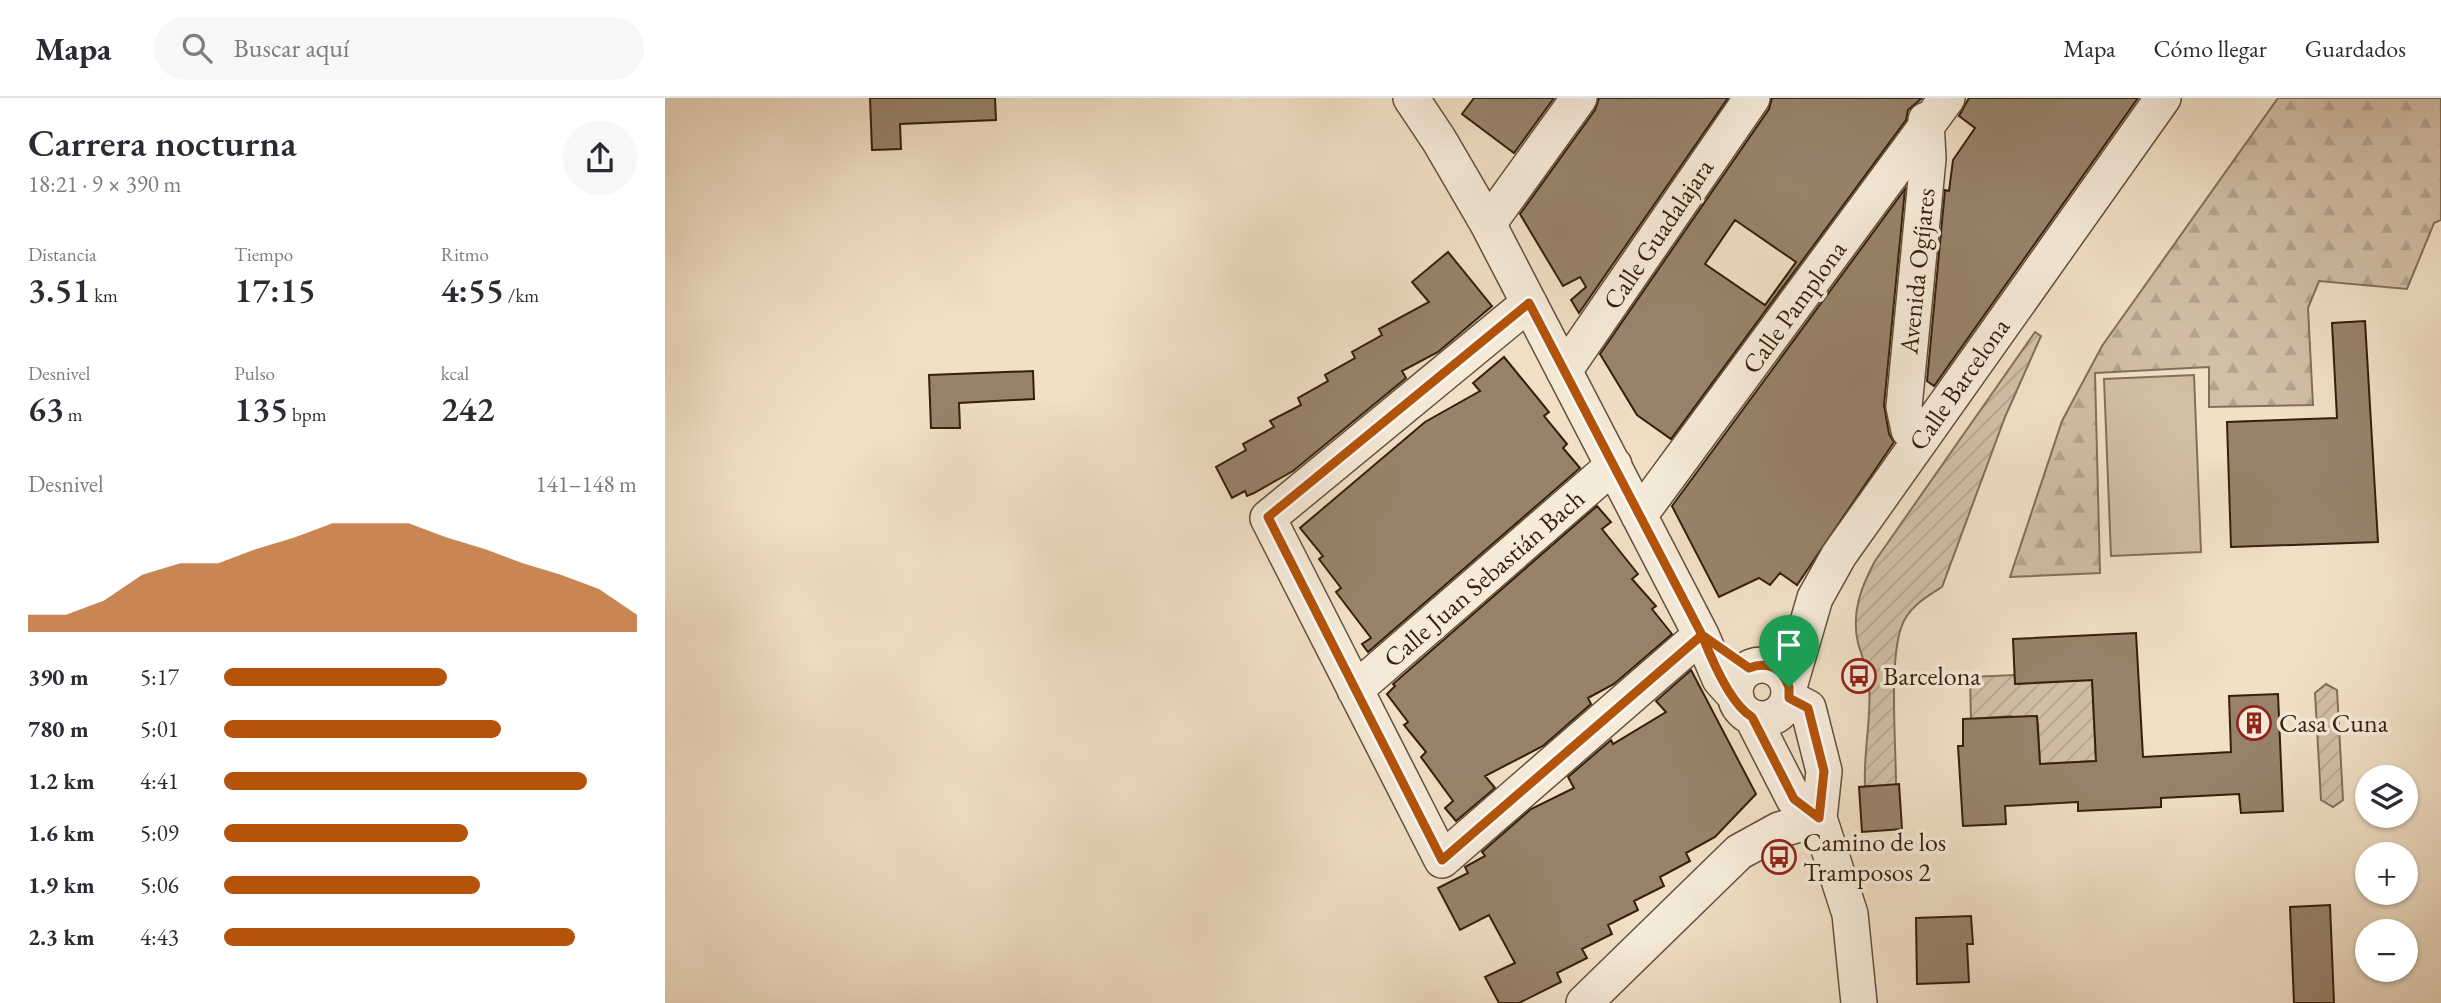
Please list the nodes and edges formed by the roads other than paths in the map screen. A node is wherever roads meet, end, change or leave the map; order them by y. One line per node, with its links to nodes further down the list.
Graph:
1 (1411, 98): 7 (street)
2 (1579, 98): 7 (street)
3 (1752, 98): 9 (street, Calle Guadalajara)
4 (1947, 98): 6 (street, Calle Pamplona)
5 (2163, 98): 10 (street, Calle Barcelona)
6 (1925, 113): 10 (street, Avenida Ogíjares); 12 (street, Calle Pamplona)
7 (1488, 225): 8 (street)
8 (1529, 303): 9 (street); 14 (street)
9 (1564, 371): 11 (street)
10 (1920, 439): 15 (street, Calle Barcelona)
11 (1613, 466): 12 (street); 14 (street, Calle Juan Sebastián Bach)
12 (1639, 516): 13 (street)
13 (1702, 635): 14 (street); 16 (street)
14 (1355, 690)
15 (1789, 693): 16 (street); 16 (street); 17 (street)
16 (1745, 694): 17 (street)
17 (1819, 818): 18 (street); 19 (street)
18 (1584, 1003)
19 (1859, 1003)

